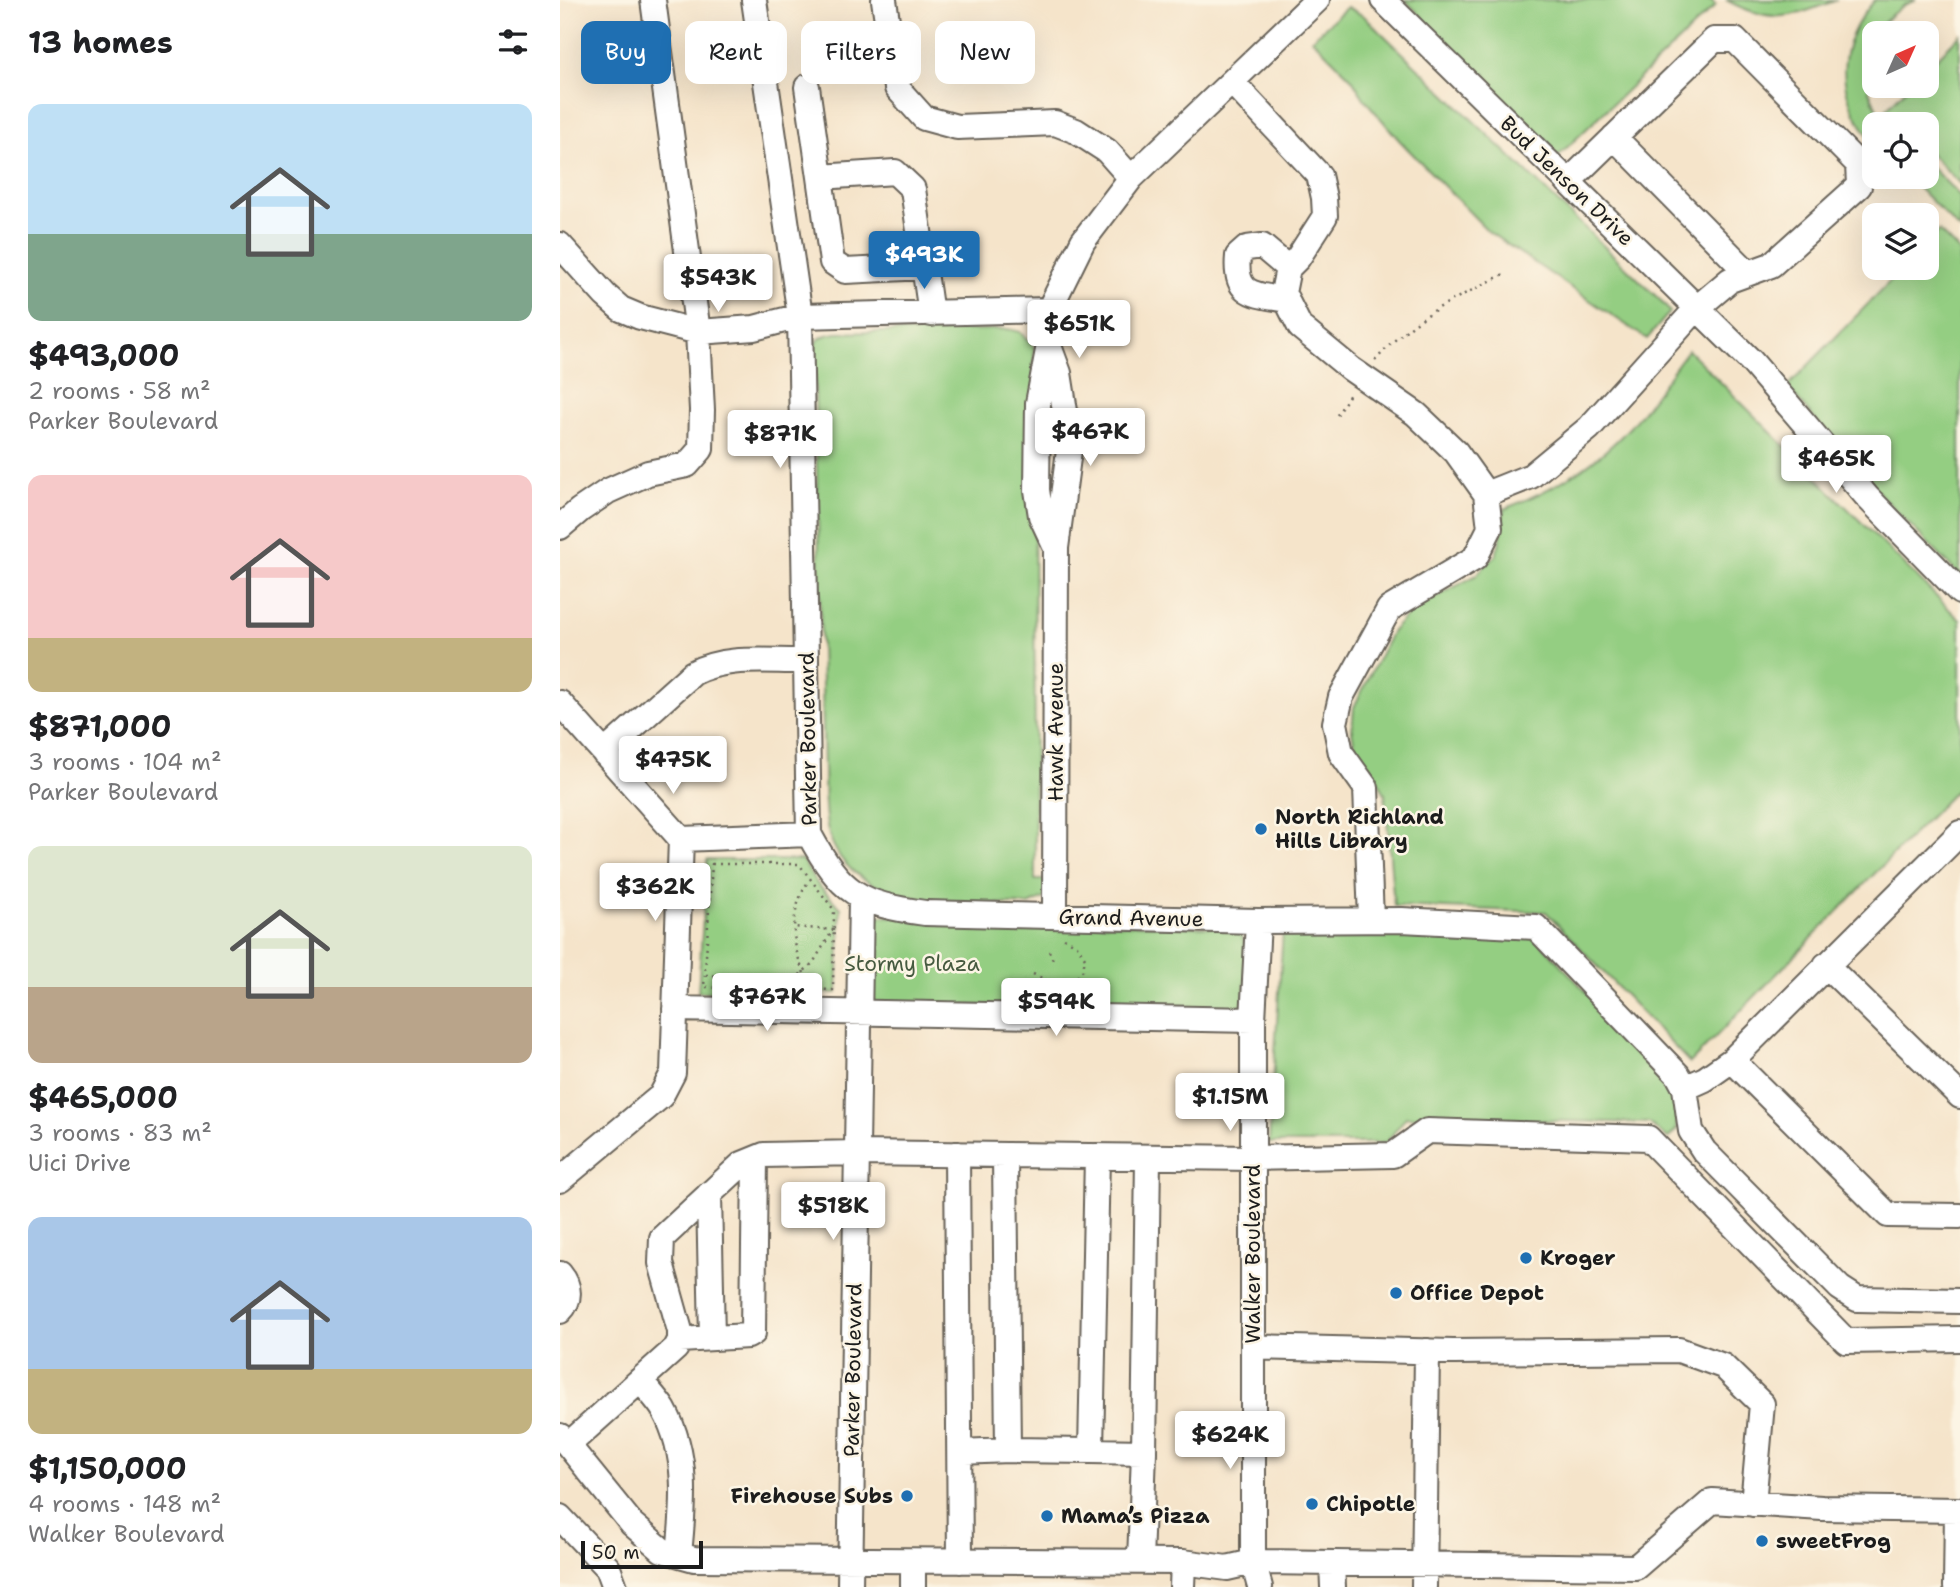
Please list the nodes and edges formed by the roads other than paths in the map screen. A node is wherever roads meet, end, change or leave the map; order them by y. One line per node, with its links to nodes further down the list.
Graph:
1 (653, 0): 21 (street)
2 (754, 0): 20 (street, Parker Boulevard)
3 (884, 0): 10 (street)
4 (1317, 0): 6 (street, Hawk Avenue)
5 (1383, 0): 11 (street, Bud Jenson Drive)
6 (1232, 82): 10 (street, Hawk Avenue); 14 (street)
7 (807, 87): 9 (street)
8 (1614, 136): 11 (street); 15 (street); 15 (street)
9 (820, 177): 13 (street); 13 (street)
10 (1131, 178): 18 (street, Hawk Avenue)
11 (1568, 182): 17 (street, Bud Jenson Drive)
12 (560, 245): 21 (street)
13 (925, 267): 19 (street)
14 (1288, 268): 16 (street); 16 (street)
15 (1748, 273): 17 (street)
16 (1287, 300): 23 (street)
17 (1697, 308): 23 (street); 26 (street, Bud Jenson Drive)
18 (1049, 310): 19 (street); 22 (street, Hawk Avenue)
19 (930, 314): 20 (street)
20 (800, 316): 21 (street); 27 (street, Parker Boulevard)
21 (698, 332): 24 (street)
22 (1049, 345): 25 (street, Hawk Avenue); 25 (street, Hawk Avenue)
23 (1486, 495): 35 (street)
24 (560, 527)
25 (1056, 548): 36 (street, Hawk Avenue)
26 (1960, 592)
27 (806, 661): 29 (street); 31 (street, Parker Boulevard)
28 (560, 703): 29 (street)
29 (604, 753): 32 (street)
30 (1960, 833): 37 (street)
31 (809, 834): 32 (street); 33 (street, Parker Boulevard)
32 (681, 839): 38 (street)
33 (861, 898): 36 (street, Grand Avenue); 39 (street, Parker Boulevard)
34 (1258, 920): 35 (street, Grand Avenue); 36 (street, Grand Avenue); 40 (street, Walker Boulevard)
35 (1371, 920): 42 (street, Grand Avenue)
36 (1057, 926)
37 (1826, 965): 41 (street); 43 (street)
38 (675, 1009): 39 (street); 51 (street)
39 (859, 1012): 40 (street); 44 (street, Parker Boulevard)
40 (1253, 1020): 49 (street, Walker Boulevard)
41 (1732, 1060): 42 (street); 53 (street)
42 (1685, 1088): 55 (street)
43 (1960, 1096)
44 (857, 1153): 45 (street); 50 (street); 72 (street, Parker Boulevard)
45 (957, 1154): 46 (street); 66 (street)
46 (1005, 1155): 47 (street); 64 (street)
47 (1097, 1156): 48 (street); 65 (street)
48 (1148, 1157): 49 (street); 67 (street)
49 (1252, 1158): 58 (street); 60 (street, Walker Boulevard)
50 (755, 1159): 52 (street); 57 (street)
51 (560, 1180)
52 (709, 1194): 57 (street); 59 (street)
53 (1960, 1216)
54 (560, 1274): 56 (street)
55 (1960, 1301)
56 (560, 1311)
57 (712, 1338): 59 (street)
58 (1960, 1339)
59 (680, 1340): 62 (street)
60 (1253, 1347): 61 (street); 77 (street, Walker Boulevard)
61 (1427, 1351): 68 (street); 79 (street)
62 (640, 1380): 63 (street); 71 (street)
63 (564, 1441): 71 (street)
64 (1008, 1450): 65 (street); 66 (street)
65 (1091, 1451): 67 (street)
66 (960, 1452): 74 (street)
67 (1144, 1452): 75 (street)
68 (1753, 1504): 69 (street); 82 (street)
69 (1958, 1510): 88 (street)
70 (560, 1517): 83 (street)
71 (679, 1554): 72 (street)
72 (850, 1561): 73 (street); 84 (street, Parker Boulevard)
73 (913, 1561): 74 (street); 85 (street)
74 (960, 1561): 75 (street)
75 (1140, 1561): 76 (street)
76 (1183, 1562): 77 (street); 86 (street)
77 (1253, 1562): 78 (street); 87 (street, Walker Boulevard)
78 (1333, 1575): 79 (street)
79 (1424, 1576): 80 (street)
80 (1513, 1576): 81 (street)
81 (1558, 1577): 82 (street)
82 (1597, 1577)
83 (615, 1587)
84 (849, 1587)
85 (913, 1587)
86 (1182, 1587)
87 (1260, 1587)
88 (1956, 1587)

